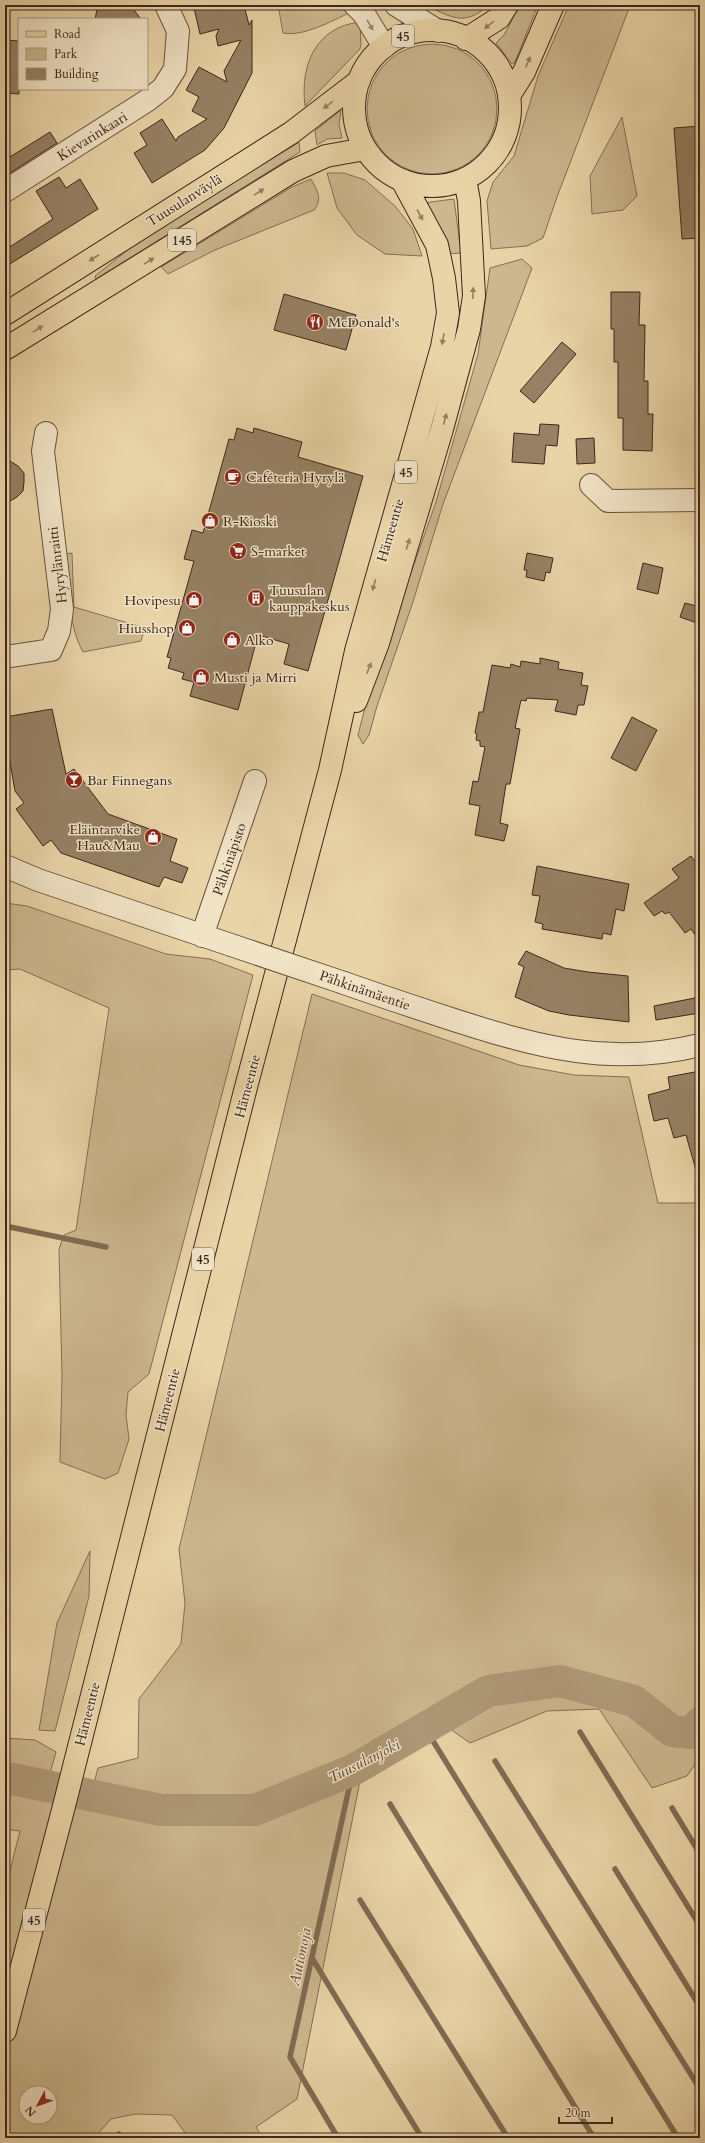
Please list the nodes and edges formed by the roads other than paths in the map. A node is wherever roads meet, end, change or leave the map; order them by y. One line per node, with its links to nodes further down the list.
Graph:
1 (166, 5): 14 (street, Kievarinkaari)
2 (355, 5): 8 (street, one-way to 8)
3 (396, 5): 6 (street)
4 (507, 5): 7 (main road, one-way to 7)
5 (553, 5): 10 (main road, one-way to 5)
6 (438, 31): 7 (main road, 45); 8 (main road, 45)
7 (466, 39): 10 (main road)
8 (384, 47): 9 (main road, 45)
9 (359, 81): 11 (main road, 45); 15 (main road, Tuusulanväylä / 145, one-way to 15)
10 (509, 96): 12 (main road)
11 (365, 149): 13 (main road, 45); 16 (main road, 145, one-way to 11)
12 (465, 179): 13 (main road); 21 (main road, Hämeentie / 45, one-way to 12)
13 (402, 180): 21 (main road, Hämeentie / 45, one-way to 21)
14 (5, 191)
15 (5, 314)
16 (5, 349)
17 (46, 433): 20 (street, Hyrylänraitti)
18 (591, 485): 19 (street)
19 (700, 500)
20 (5, 657)
21 (330, 770): 26 (main road, Hämeentie / 45)
22 (255, 781): 24 (street, Pähkinäpisto)
23 (5, 866): 24 (street, Pähkinämäentie)
24 (202, 936): 25 (street, Pähkinämäentie, bridge)
25 (700, 1045)
26 (5, 2031)

